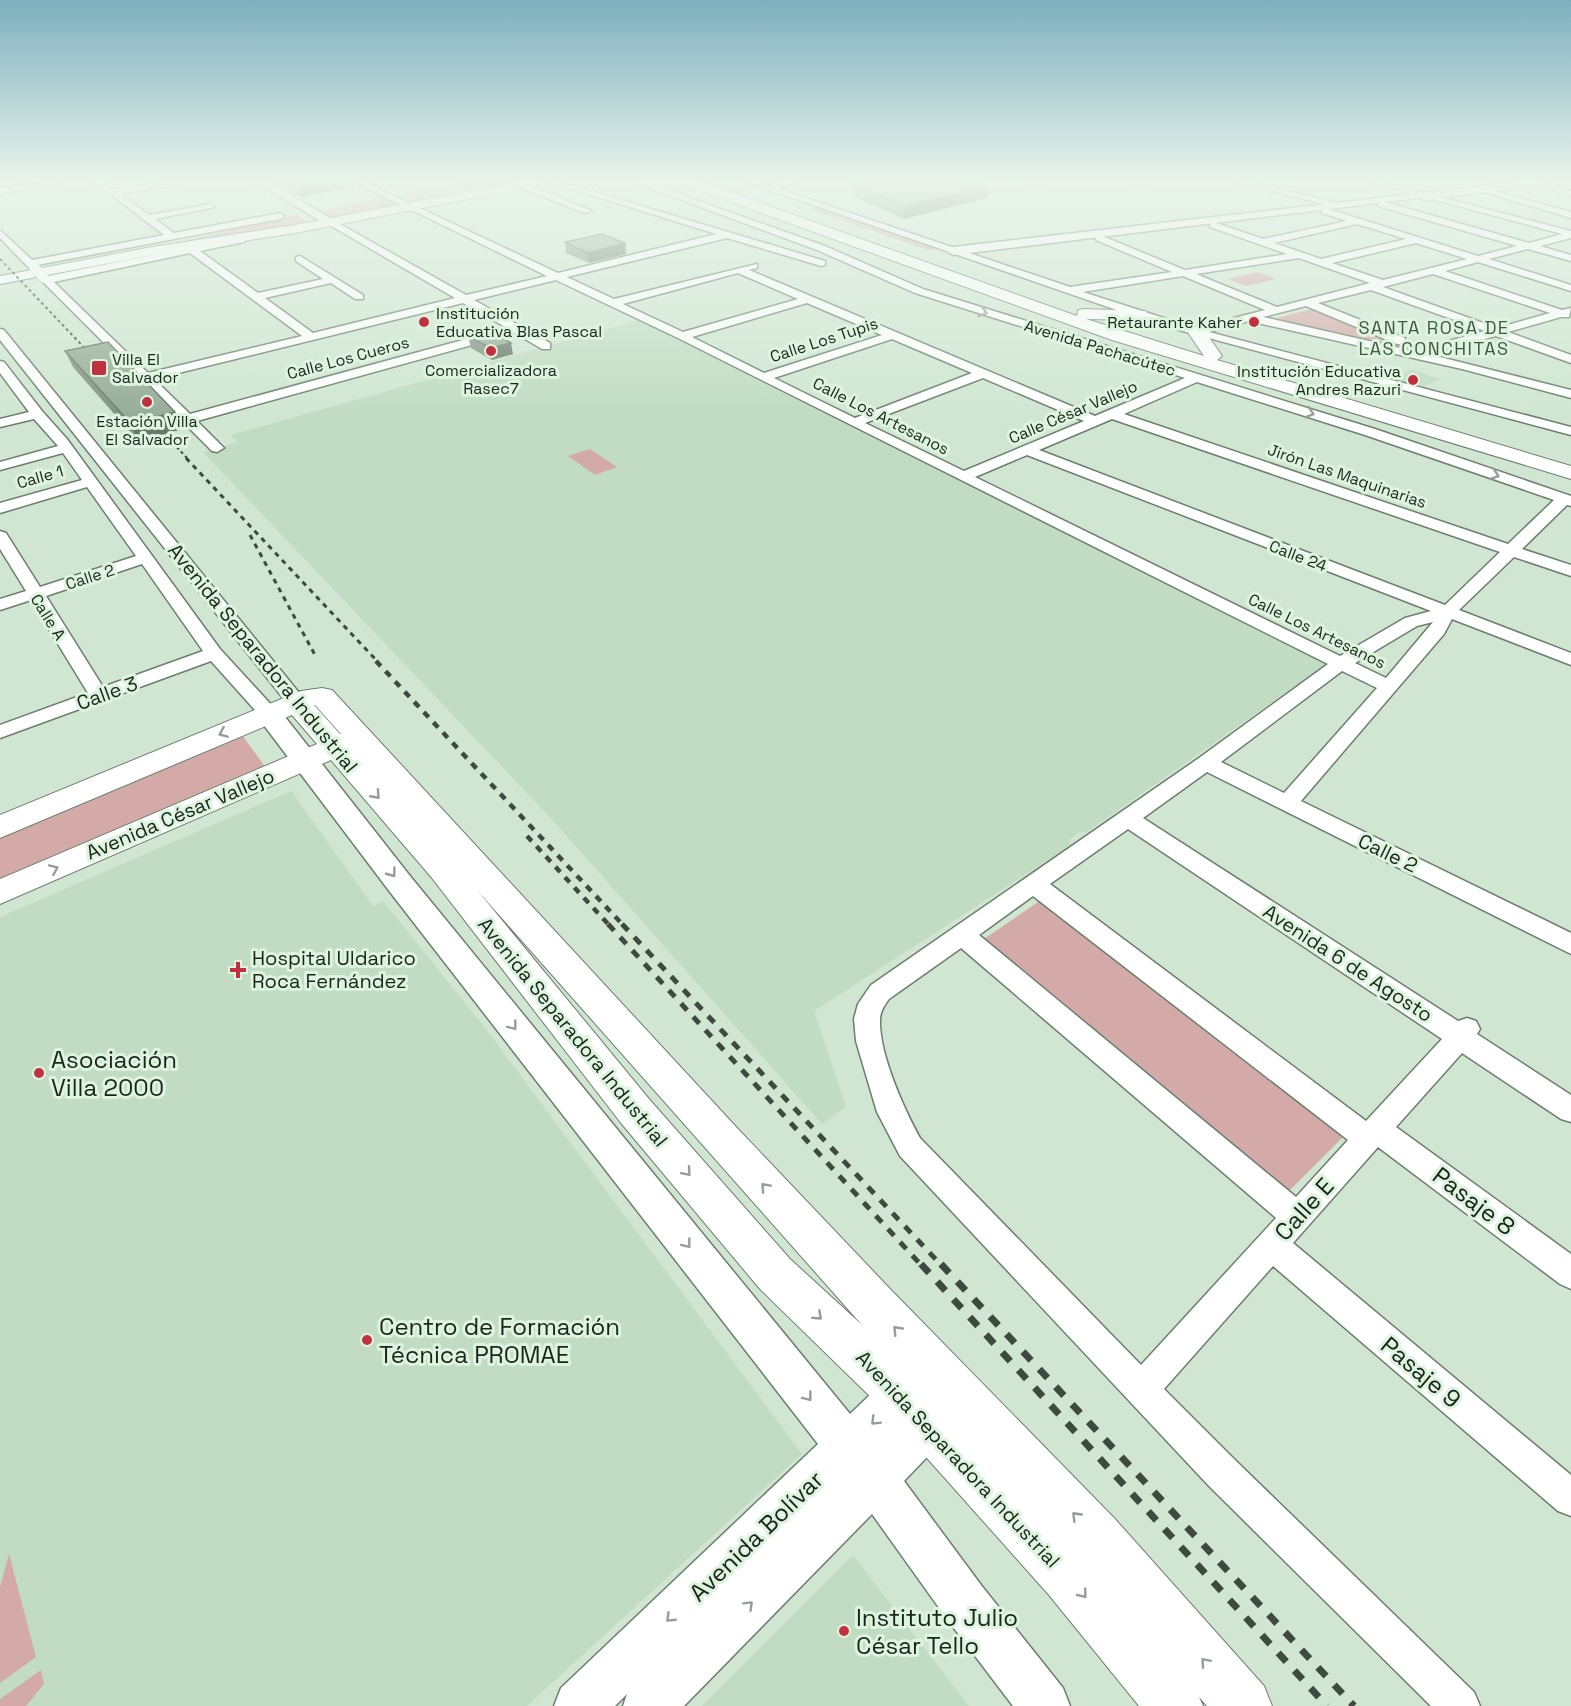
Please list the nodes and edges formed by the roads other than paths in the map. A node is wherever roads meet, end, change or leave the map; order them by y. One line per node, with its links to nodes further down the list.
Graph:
1 (971, 260): 37 (main road, Avenida Pachacútec)
2 (28, 261): 24 (street)
3 (53, 261): 24 (street)
4 (86, 261): 32 (main road)
5 (98, 261): 32 (main road)
6 (138, 261): 34 (street)
7 (207, 261): 41 (street)
8 (303, 261): 33 (street)
9 (398, 261): 43 (street)
10 (525, 261): 31 (street, Calle Los Artesanos)
11 (620, 261): 31 (street)
12 (772, 261): 26 (street)
13 (812, 261): 25 (street)
14 (849, 261): 40 (street, Avenida Pachacútec)
15 (921, 261): 37 (main road, Avenida Pachacútec)
16 (973, 261): 39 (street, Avenida Pachacútec)
17 (1153, 261): 29 (street)
18 (1264, 261): 29 (street)
19 (1317, 261): 23 (street)
20 (1327, 261): 23 (street)
21 (1468, 261): 27 (street)
22 (1486, 261): 35 (street)
23 (1321, 262): 36 (street)
24 (32, 265): 34 (street, bridge)
25 (836, 268)
26 (739, 270): 44 (street); 46 (street)
27 (1433, 270): 36 (street); 49 (street)
28 (847, 271): 40 (street)
29 (1183, 273): 39 (street); 47 (street)
30 (1571, 274): 35 (street)
31 (557, 276): 43 (street); 46 (street, Calle Los Artesanos)
32 (0, 278)
33 (330, 278): 41 (street); 42 (street)
34 (45, 279): 67 (street)
35 (1546, 280): 38 (street)
36 (1376, 284): 45 (street); 55 (street)
37 (992, 286): 48 (main road, Avenida Pachacútec); 74 (main road, Avenida Pachacútec)
38 (1571, 288)
39 (1068, 290): 50 (street, Avenida Pachacútec)
40 (919, 291): 68 (street, Avenida Pachacútec, one-way to 68)
41 (254, 295): 58 (street)
42 (359, 297)
43 (465, 299): 52 (street); 58 (street)
44 (809, 299): 56 (street); 57 (street)
45 (1305, 302): 47 (street); 60 (street)
46 (612, 303): 57 (street, Calle Los Artesanos)
47 (1275, 310): 51 (street)
48 (1084, 314): 50 (main road); 61 (main road, Avenida Pachacútec)
49 (1568, 314): 55 (street)
50 (1140, 315): 54 (street, Avenida Pachacútec)
51 (1247, 317): 54 (street); 64 (street)
52 (518, 329): 59 (street); 73 (street, Calle Los Cueros)
53 (0, 332): 103 (street, Avenida Separadora Industrial)
54 (1196, 332): 61 (main road); 76 (street, Avenida Pachacútec)
55 (1497, 332): 60 (street); 62 (street)
56 (893, 335): 65 (street); 66 (street, Calle Los Tupis)
57 (682, 336): 66 (street, Calle Los Artesanos)
58 (311, 337): 67 (street)
59 (546, 346)
60 (1427, 351): 64 (street)
61 (1213, 356): 74 (main road, Avenida Pachacútec)
62 (1571, 359)
63 (0, 365): 71 (street, Avenida Separadora Industrial)
64 (1464, 366): 69 (street)
65 (983, 373): 75 (street); 78 (street)
66 (764, 376): 78 (street, Calle Los Artesanos)
67 (147, 377): 73 (street)
68 (1196, 378): 72 (street, Calle César Vallejo); 89 (street, Avenida Pachacútec, one-way to 89)
69 (1571, 394)
70 (1560, 406): 76 (street)
71 (37, 414): 77 (street); 80 (street, Avenida Separadora Industrial)
72 (1112, 414): 75 (street, Calle César Vallejo); 92 (street, Jirón Las Maquinarias)
73 (188, 419): 81 (street)
74 (1408, 419): 84 (main road, Avenida Pachacútec); 86 (main road, Avenida Pachacútec)
75 (1096, 421): 82 (street, Calle César Vallejo)
76 (1529, 421): 79 (street, Avenida Pachacútec)
77 (0, 423)
78 (854, 423): 87 (street, Calle Los Artesanos)
79 (1571, 431)
80 (64, 445): 83 (street); 85 (street); 88 (street, Avenida Separadora Industrial)
81 (217, 448)
82 (1026, 450): 87 (street, Calle César Vallejo); 97 (street, Calle 24)
83 (0, 458)
84 (1571, 462)
85 (0, 466)
86 (1571, 473)
87 (963, 477): 100 (street, Calle Los Artesanos)
88 (90, 482): 90 (street, Calle 1); 93 (street, Avenida Separadora Industrial)
89 (1568, 500): 92 (street)
90 (0, 507)
91 (0, 536): 95 (street, Calle A)
92 (1510, 551): 94 (street, Jirón Las Maquinarias); 97 (street)
93 (145, 558): 95 (street, Calle 2); 98 (street, Avenida Separadora Industrial)
94 (1571, 572)
95 (34, 595): 96 (street, Calle 2); 102 (street, Calle A)
96 (0, 605)
97 (1446, 613): 99 (street, Calle 24); 100 (street); 101 (street)
98 (214, 653): 102 (street, Calle 3); 103 (street, Avenida Separadora Industrial)
99 (1571, 659)
100 (1341, 663): 101 (street, Calle Los Artesanos); 106 (street)
101 (1389, 687): 107 (street)
102 (99, 696): 104 (street, Calle 3)
103 (296, 704): 105 (main road, Avenida Separadora Industrial); 109 (main road, one-way to 109)
104 (0, 732)
105 (333, 748): 111 (main road, Avenida César Vallejo, one-way to 105); 121 (main road, Avenida Separadora Industrial, one-way to 105); 123 (main road, Avenida Separadora Industrial, one-way to 123); 124 (street, Avenida Separadora Industrial, one-way to 124)
106 (1206, 763): 107 (street, Calle 2); 108 (street)
107 (1287, 803): 113 (street, Calle 2)
108 (1130, 814): 110 (street); 114 (street, Avenida 6 de Agosto)
109 (1, 824)
110 (1033, 884): 112 (street); 117 (street, Pasaje 8)
111 (0, 892)
112 (962, 935): 118 (street); 122 (street)
113 (1571, 944)
114 (1463, 1033): 115 (street, Avenida 6 de Agosto); 116 (street, Avenida 6 de Agosto); 117 (street, Calle E)
115 (1571, 1097)
116 (1571, 1110)
117 (1372, 1134): 118 (street, Calle E); 120 (street, Pasaje 8)
118 (1297, 1217): 119 (street, Calle E)
119 (1272, 1245): 122 (street, Calle E); 125 (street, Pasaje 9)
120 (1571, 1273)
121 (945, 1380): 123 (street, Avenida Bolívar); 130 (main road, Avenida Separadora Industrial, one-way to 121)
122 (1142, 1389): 131 (street)
123 (915, 1409): 124 (street, Avenida Bolívar); 129 (main road, Avenida Separadora Industrial, one-way to 129)
124 (861, 1463): 126 (street, Avenida Bolívar, one-way to 126); 127 (street, Avenida Bolívar, one-way to 124); 128 (street, Avenida Separadora Industrial)
125 (1571, 1498)
126 (579, 1706)
127 (648, 1706)
128 (1045, 1706)
129 (1175, 1706)
130 (1244, 1706)
131 (1460, 1706)

